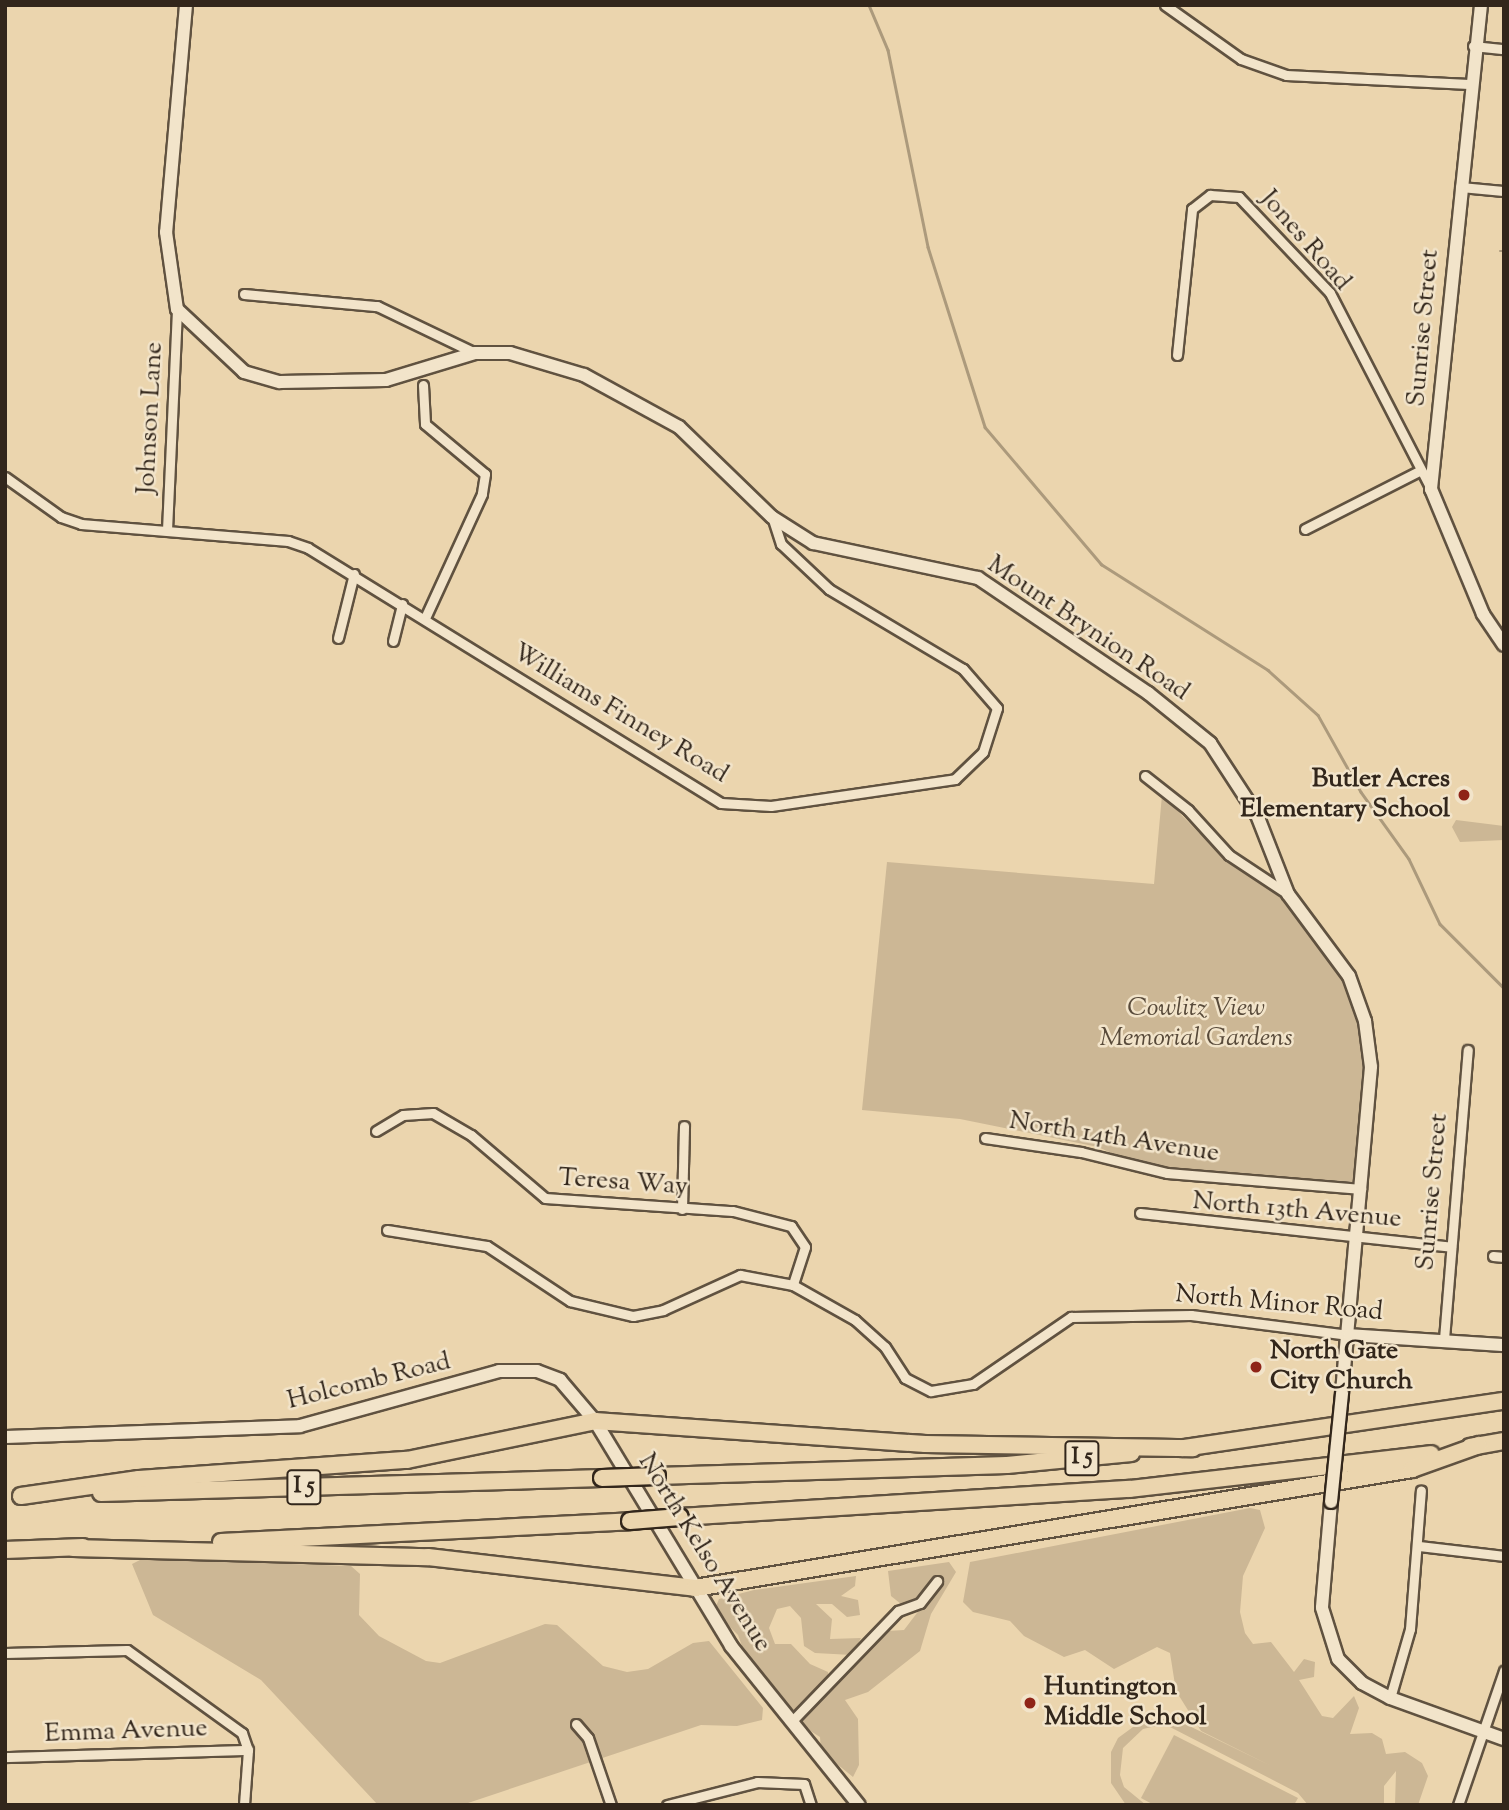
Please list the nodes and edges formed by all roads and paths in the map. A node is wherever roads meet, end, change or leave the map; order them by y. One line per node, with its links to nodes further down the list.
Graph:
1 (186, 5): 10 (street)
2 (1165, 5): 6 (street)
3 (1480, 5): 4 (street, Sunrise Street)
4 (1473, 46): 5 (street); 6 (street, Sunrise Street)
5 (1504, 49)
6 (1469, 84): 7 (street, Sunrise Street)
7 (1460, 187): 8 (street); 16 (street, Sunrise Street)
8 (1504, 191)
9 (244, 294): 11 (street)
10 (177, 309): 11 (street, Mount Brynion Road); 19 (street, Johnson Lane)
11 (475, 353): 17 (street, Mount Brynion Road)
12 (1177, 355): 14 (street, Jones Road)
13 (423, 385): 22 (street)
14 (1419, 471): 16 (street, Jones Road); 18 (street)
15 (5, 477): 19 (street, Williams Finney Road)
16 (1431, 489): 25 (street, Sunrise Street)
17 (772, 517): 22 (street, Williams Finney Road); 27 (street, Mount Brynion Road)
18 (1305, 529)
19 (167, 530): 20 (street, Williams Finney Road)
20 (354, 575): 21 (street, Williams Finney Road); 23 (street)
21 (402, 604): 22 (street, Williams Finney Road); 24 (street)
22 (425, 618)
23 (338, 638)
24 (393, 641)
25 (1502, 643)
26 (1145, 776): 27 (street)
27 (1289, 894): 32 (street, Mount Brynion Road)
28 (1468, 1050): 37 (street, Sunrise Street)
29 (684, 1126): 33 (street)
30 (376, 1131): 33 (street, Teresa Way)
31 (985, 1138): 32 (street, North 14th Avenue)
32 (1361, 1189): 36 (street, Mount Brynion Road)
33 (682, 1209): 40 (street, Teresa Way)
34 (1140, 1213): 36 (street, North 13th Avenue)
35 (387, 1230): 40 (street, North Minor Road)
36 (1357, 1237): 37 (street, North 13th Avenue); 41 (street, Mount Brynion Road)
37 (1451, 1247): 42 (street, Sunrise Street)
38 (1493, 1256): 39 (street)
39 (1504, 1257)
40 (793, 1285): 41 (street, North Minor Road)
41 (1349, 1335): 42 (street, North Minor Road); 60 (street, Mount Brynion Road, bridge)
42 (1444, 1339): 43 (street, North Minor Road)
43 (1504, 1345)
44 (1504, 1401): 49 (highway, I 5)
45 (595, 1421): 46 (street, Holcomb Road); 49 (highway); 51 (highway); 57 (street, North Kelso Avenue)
46 (5, 1437)
47 (1504, 1441): 48 (highway, I 5)
48 (1479, 1445): 53 (highway, I 5, bridge); 57 (highway)
49 (1193, 1448): 51 (highway, I 5, bridge)
50 (1421, 1490): 52 (street)
51 (13, 1496)
52 (1419, 1546): 55 (street); 60 (street)
53 (73, 1548): 54 (highway, I 5); 57 (highway)
54 (5, 1550)
55 (1504, 1556)
56 (937, 1581): 61 (street)
57 (695, 1588): 61 (street, North Kelso Avenue)
58 (5, 1653): 65 (street)
59 (1504, 1671): 63 (street)
60 (1390, 1698): 63 (street)
61 (792, 1721): 71 (street, North Kelso Avenue)
62 (576, 1724): 68 (street)
63 (1483, 1732): 64 (street); 72 (street)
64 (1504, 1739)
65 (248, 1750): 66 (street, Emma Avenue); 67 (street)
66 (5, 1757)
67 (244, 1805)
68 (611, 1805)
69 (667, 1805): 70 (street)
70 (811, 1805)
71 (859, 1805)
72 (1458, 1805)

